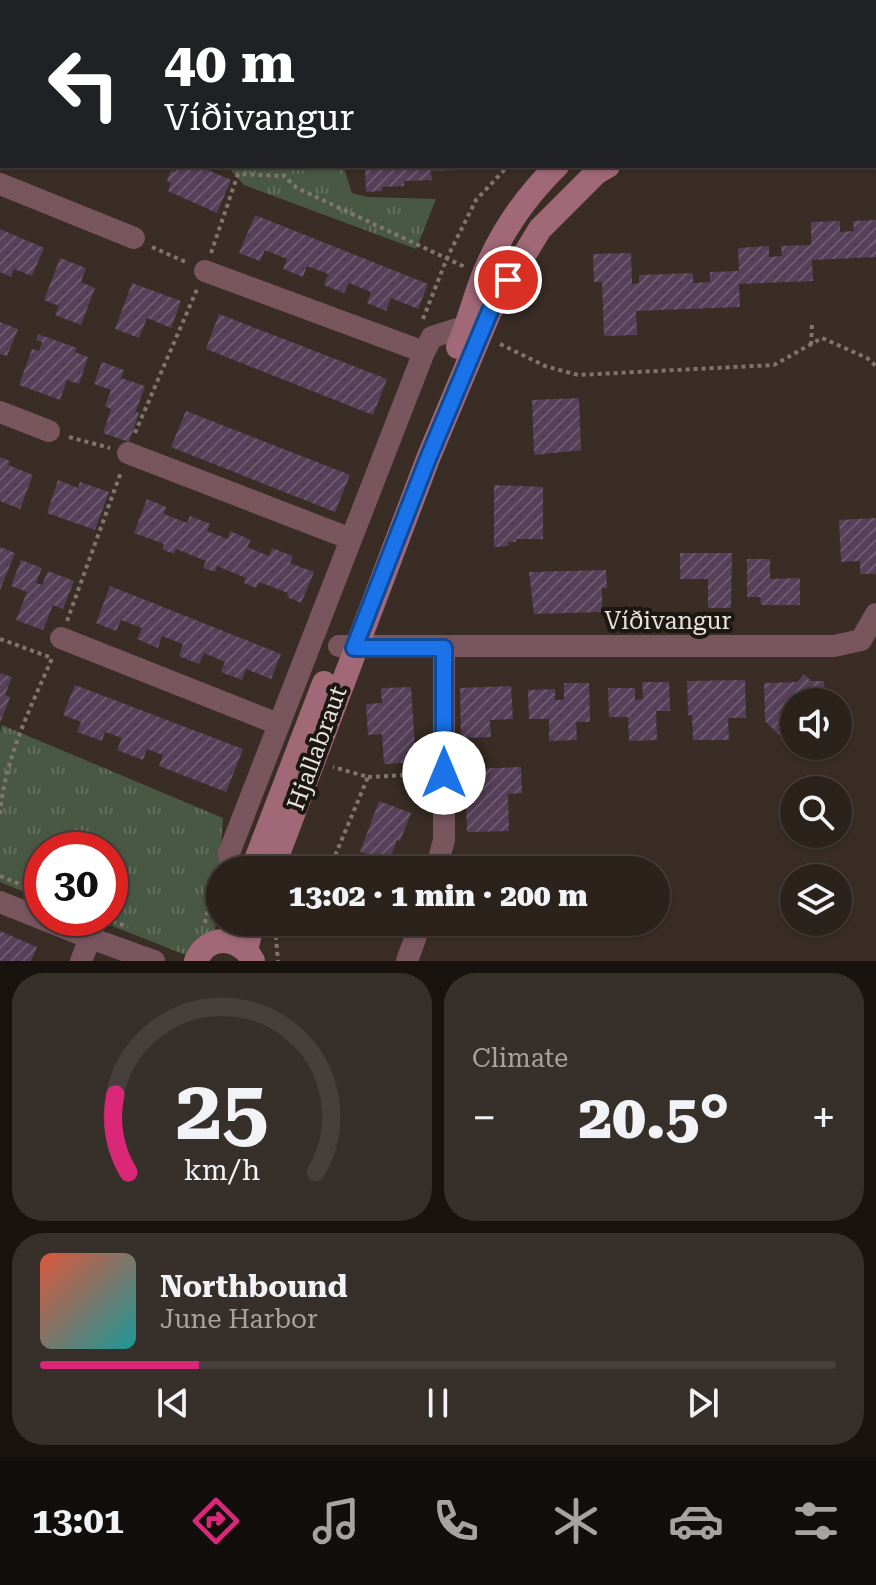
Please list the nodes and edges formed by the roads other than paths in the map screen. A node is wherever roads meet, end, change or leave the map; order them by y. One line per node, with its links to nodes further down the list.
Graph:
1 (555, 168): 6 (main road, Hjallabraut)
2 (605, 168): 13 (main road, Hjallabraut)
3 (0, 184): 4 (street)
4 (134, 238)
5 (205, 271): 7 (street)
6 (467, 326): 7 (street); 13 (main road, Hjallabraut)
7 (424, 352): 11 (street, Hjallabraut)
8 (0, 412): 9 (street)
9 (49, 431)
10 (128, 453): 11 (street)
11 (351, 539): 16 (street, Hjallabraut)
12 (876, 614): 15 (street, Víðivangur)
13 (347, 647): 15 (street, Víðivangur); 18 (main road, Hjallabraut); 19 (main road, Hjallabraut)
14 (56, 648): 16 (street, Hjallabraut)
15 (444, 648): 20 (street)
16 (278, 724): 17 (street, Hjallabraut)
17 (229, 856)
18 (258, 856)
19 (277, 856)
20 (440, 856)
21 (0, 902): 23 (street)
22 (416, 936): 28 (street)
23 (90, 938): 25 (street); 26 (street)
24 (240, 943): 27 (main road)
25 (81, 961)
26 (154, 961)
27 (196, 961)
28 (407, 961)

